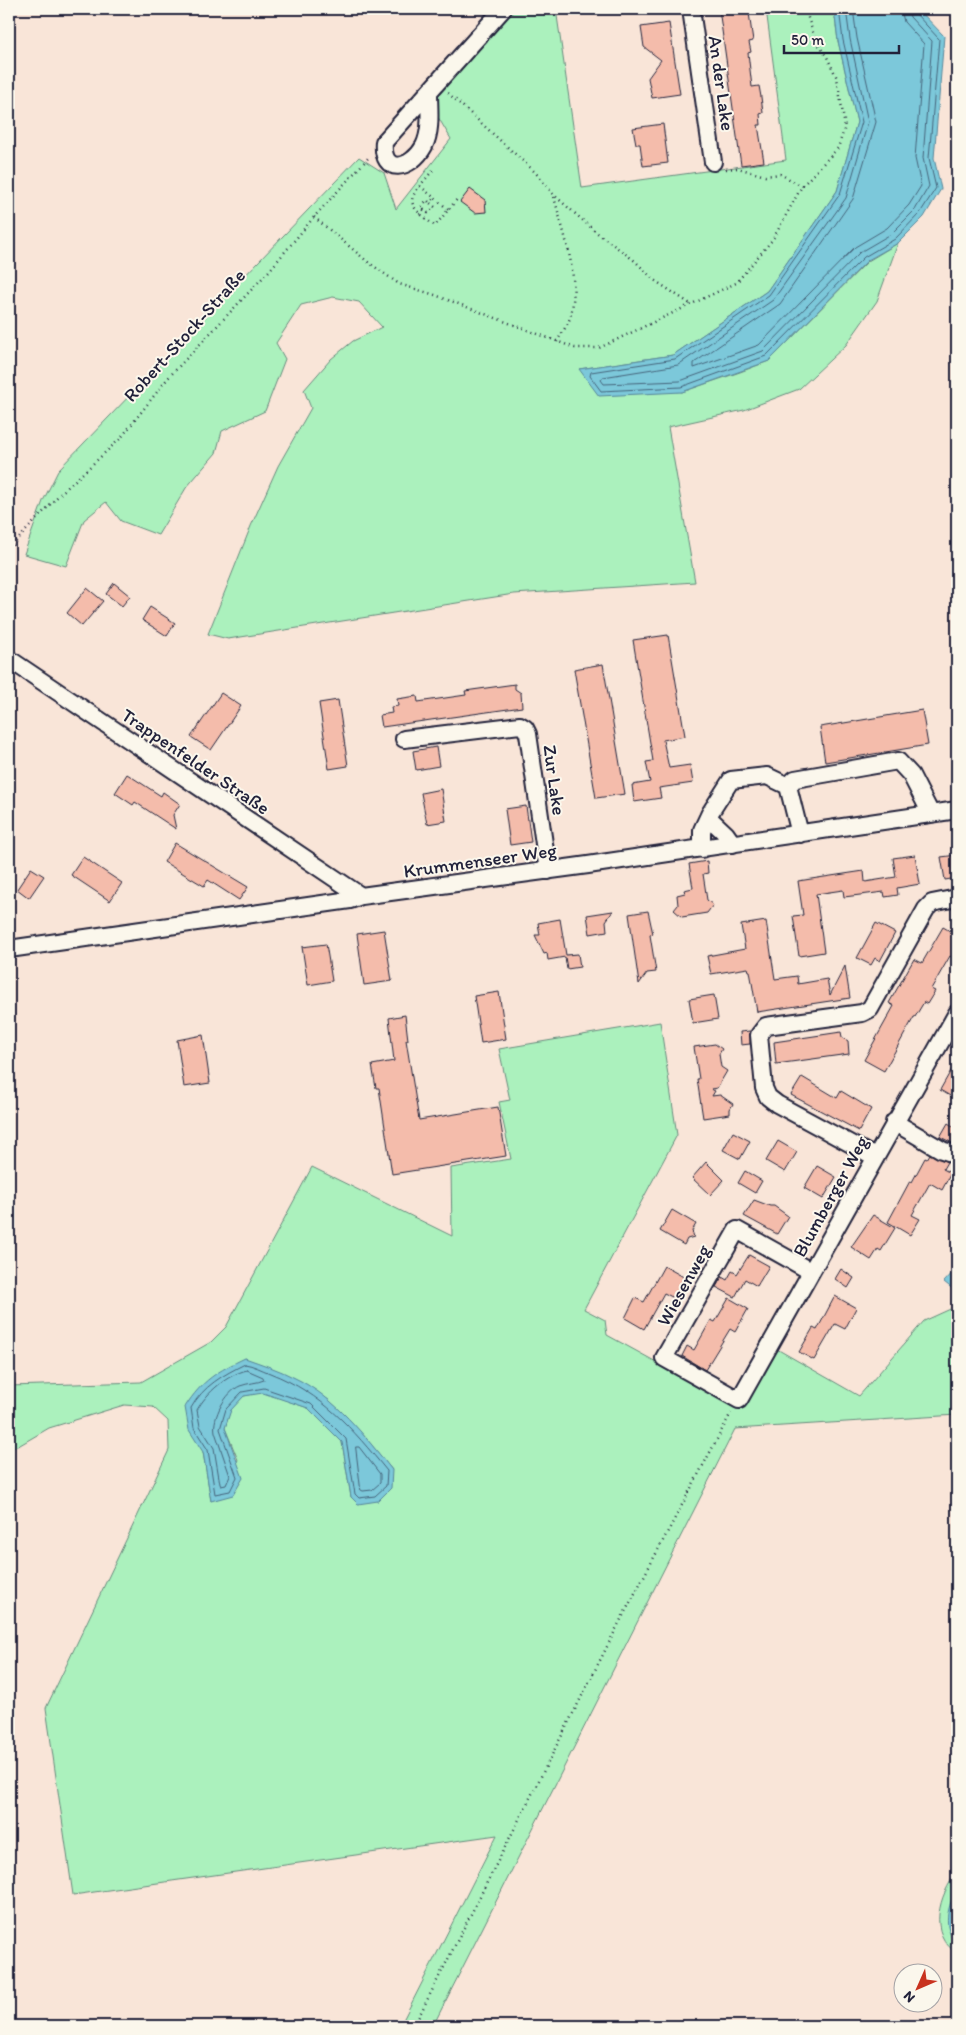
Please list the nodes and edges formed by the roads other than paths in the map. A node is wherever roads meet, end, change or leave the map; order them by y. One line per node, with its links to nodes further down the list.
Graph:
1 (503, 9): 3 (street)
2 (691, 9): 4 (street, An der Lake)
3 (433, 88): 3 (street)
4 (713, 162)
5 (9, 659): 15 (street, Trappenfelder Straße)
6 (404, 739): 14 (street, Zur Lake)
7 (788, 786): 9 (street); 10 (street); 11 (street)
8 (957, 810): 9 (street, Krummenseer Weg)
9 (931, 814): 11 (street, Krummenseer Weg)
10 (708, 817): 12 (street); 13 (street)
11 (800, 834): 12 (street, Krummenseer Weg)
12 (733, 844): 13 (street, Krummenseer Weg)
13 (702, 848): 14 (street, Krummenseer Weg)
14 (548, 871): 15 (street, Krummenseer Weg)
15 (361, 896): 17 (street, Krummenseer Weg)
16 (957, 898): 21 (street)
17 (9, 949)
18 (957, 1013): 19 (street, Blumberger Weg)
19 (894, 1122): 20 (street); 21 (street, Blumberger Weg)
20 (957, 1155)
21 (875, 1156): 22 (street, Blumberger Weg)
22 (810, 1271): 23 (street, Blumberger Weg); 23 (street, Wiesenweg)
23 (739, 1400)

